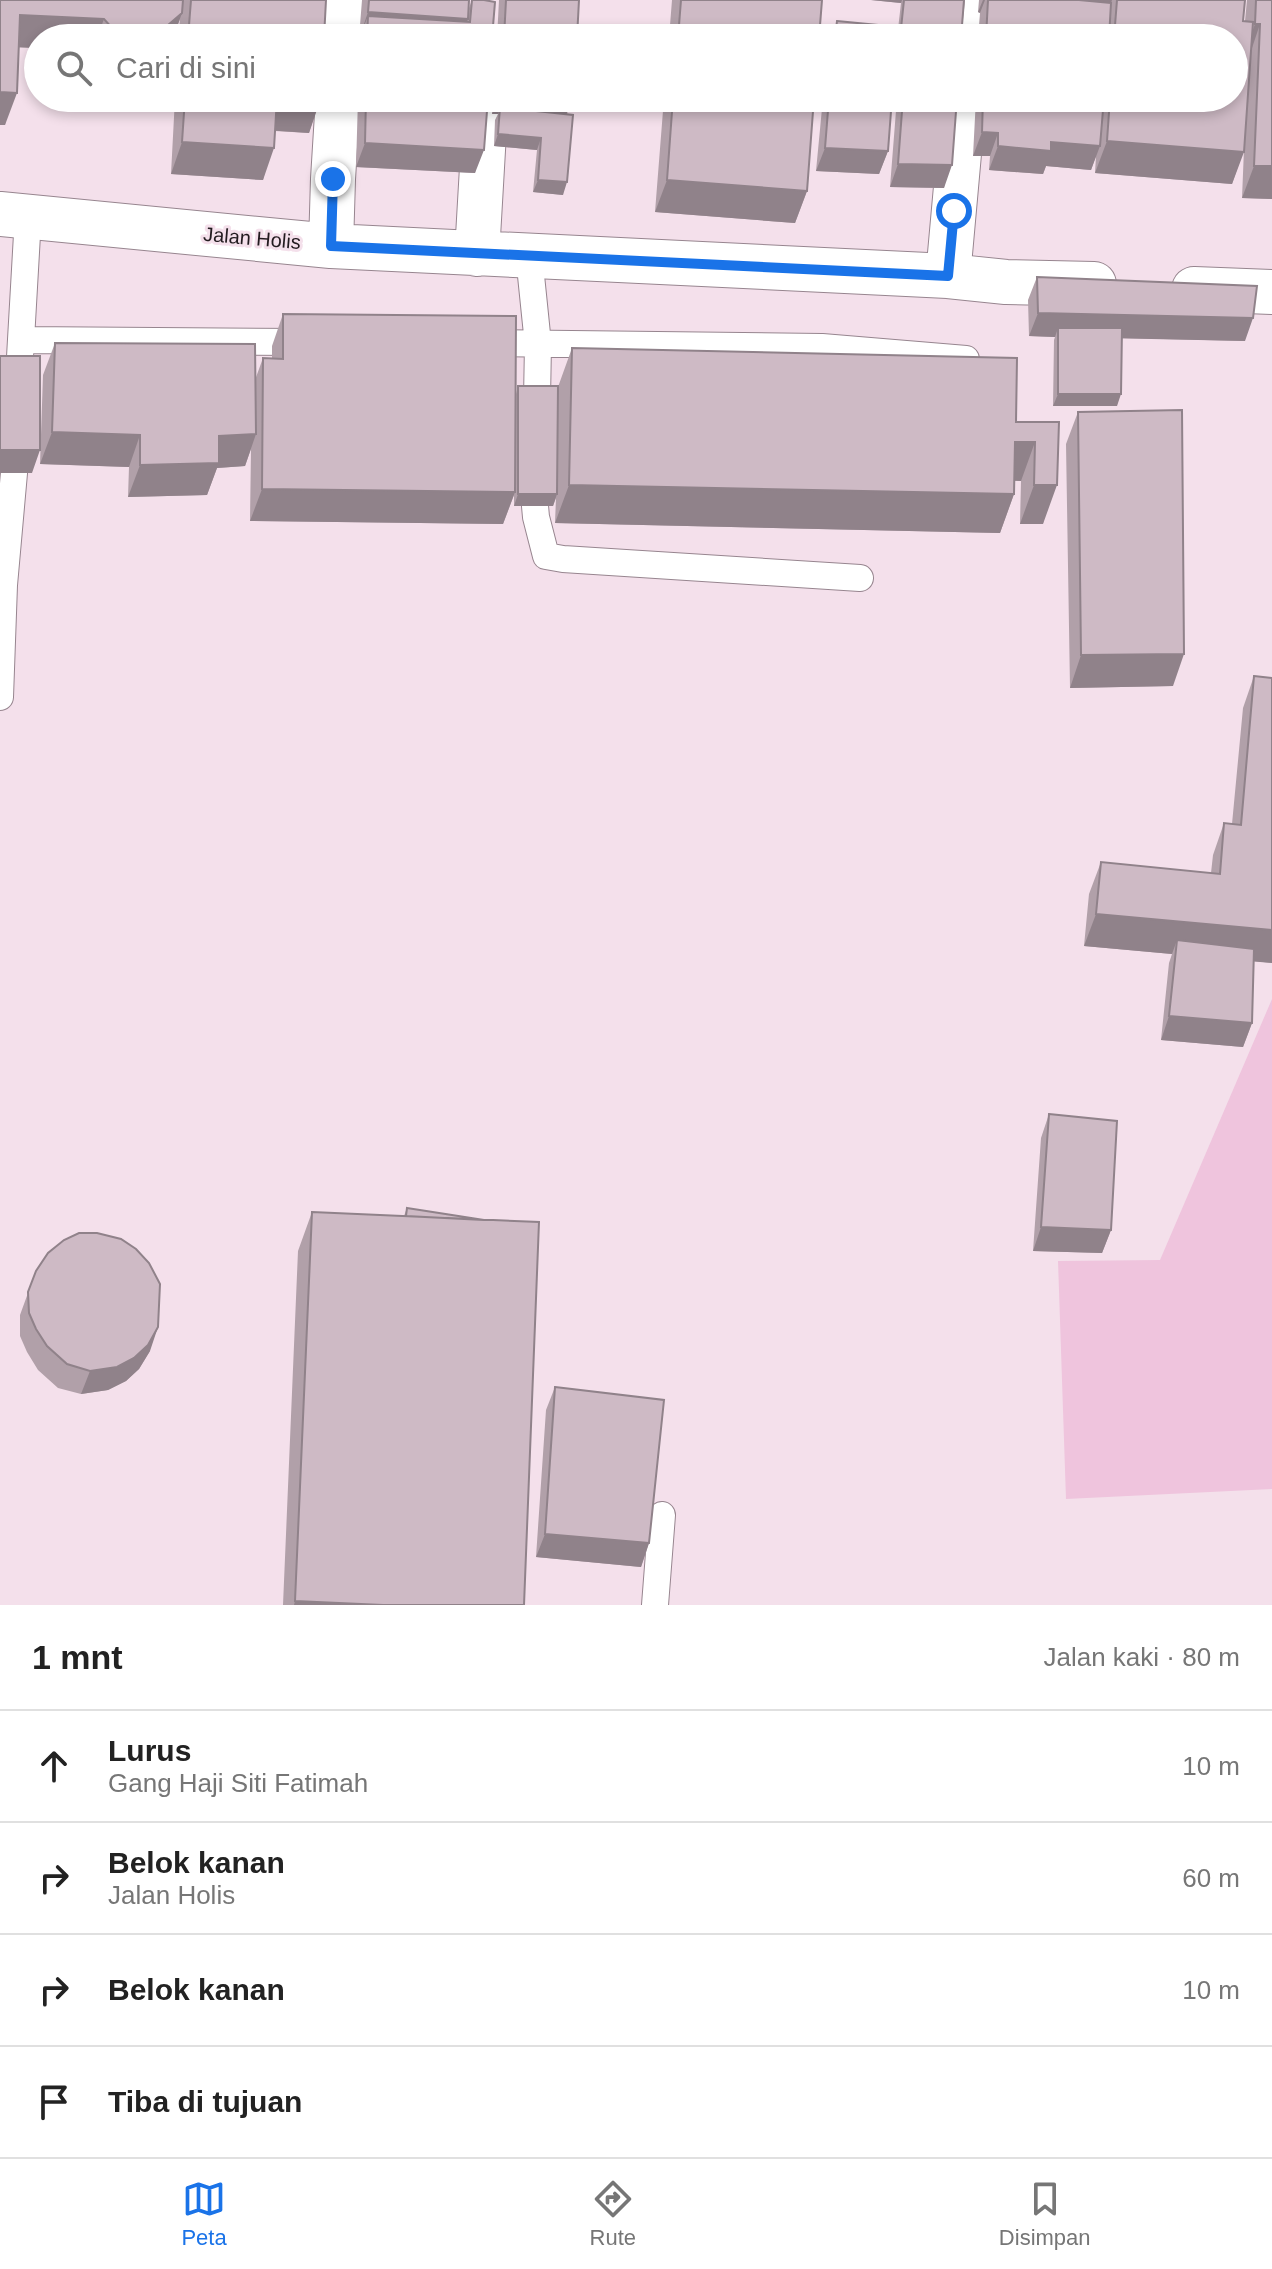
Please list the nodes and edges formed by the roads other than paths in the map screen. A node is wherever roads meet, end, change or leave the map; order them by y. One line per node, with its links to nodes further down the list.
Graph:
1 (346, 0): 3 (street)
2 (971, 0): 4 (street)
3 (344, 24)
4 (970, 24)
5 (337, 112): 9 (street)
6 (485, 112): 10 (street)
7 (963, 112): 12 (street)
8 (14, 216): 9 (street, Jalan Holis); 14 (lane)
9 (331, 246): 10 (street, Jalan Holis)
10 (477, 254): 11 (street, Jalan Holis)
11 (529, 256): 12 (street, Jalan Holis); 17 (lane)
12 (948, 276): 13 (street, Jalan Holis)
13 (1272, 292)
14 (22, 340): 15 (lane); 19 (lane)
15 (335, 342)
16 (460, 343): 17 (lane)
17 (538, 344): 18 (lane); 20 (lane)
18 (989, 361)
19 (19, 380)
20 (537, 399)
21 (14, 473): 24 (lane)
22 (535, 506): 23 (lane)
23 (860, 578)
24 (0, 697)
25 (662, 1515): 26 (lane)
26 (655, 1605)

